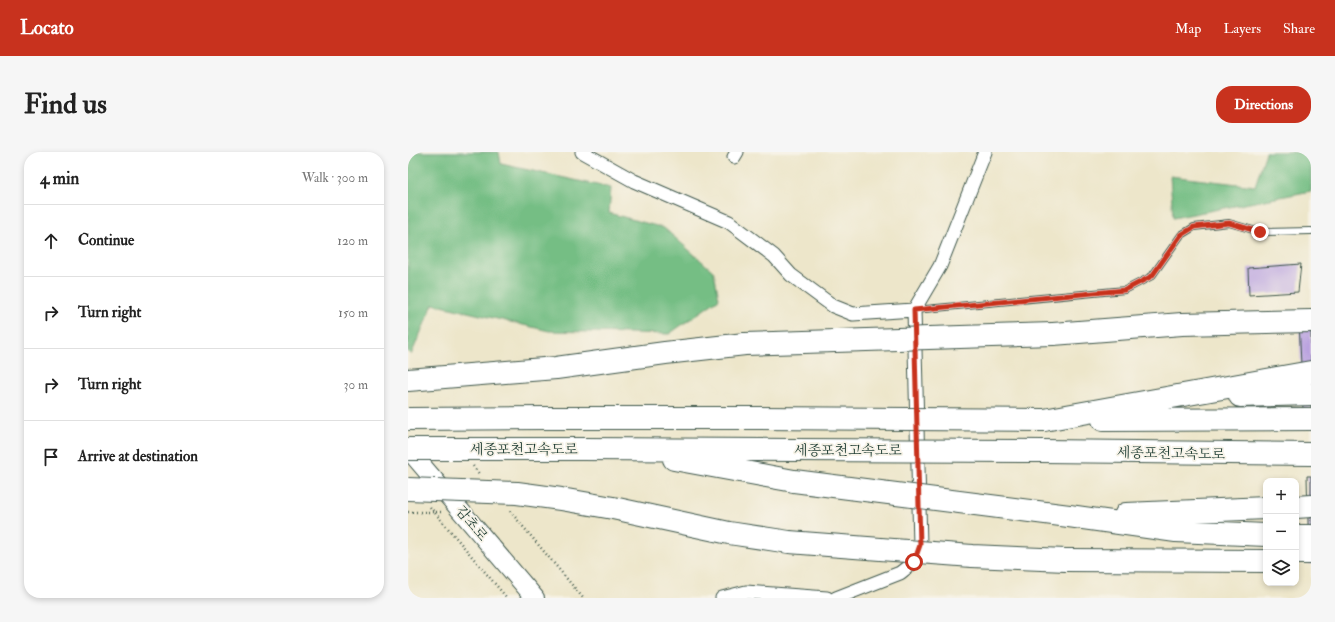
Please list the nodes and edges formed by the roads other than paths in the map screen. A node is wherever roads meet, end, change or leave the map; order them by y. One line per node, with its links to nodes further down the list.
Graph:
1 (582, 152): 4 (street)
2 (985, 152): 4 (street)
3 (1311, 231): 4 (lane)
4 (914, 310): 36 (street)
5 (1311, 321): 7 (highway)
6 (1311, 330): 7 (highway)
7 (1053, 334): 9 (highway, bridge)
8 (1311, 372): 11 (highway)
9 (408, 380)
10 (1311, 394): 11 (highway)
11 (1169, 398): 14 (highway)
12 (408, 419): 14 (highway, bridge)
13 (1311, 419): 14 (highway)
14 (1044, 420)
15 (408, 449): 16 (highway, 세종포천고속도로, bridge); 33 (main road, 감초로)
16 (616, 449): 17 (highway, 세종포천고속도로, bridge); 22 (highway, bridge)
17 (1311, 454)
18 (408, 489): 29 (highway, bridge)
19 (1311, 506): 20 (highway)
20 (1299, 507)
21 (1263, 508): 22 (highway)
22 (1069, 516): 23 (highway)
23 (1263, 535)
24 (1299, 536): 25 (highway)
25 (1311, 536)
26 (1299, 553): 27 (highway)
27 (1311, 553)
28 (1263, 555): 29 (highway)
29 (1161, 560): 30 (highway)
30 (1263, 561)
31 (1299, 561): 32 (highway)
32 (1311, 562)
33 (535, 598)
34 (722, 598): 35 (street)
35 (827, 598)
36 (836, 598)

